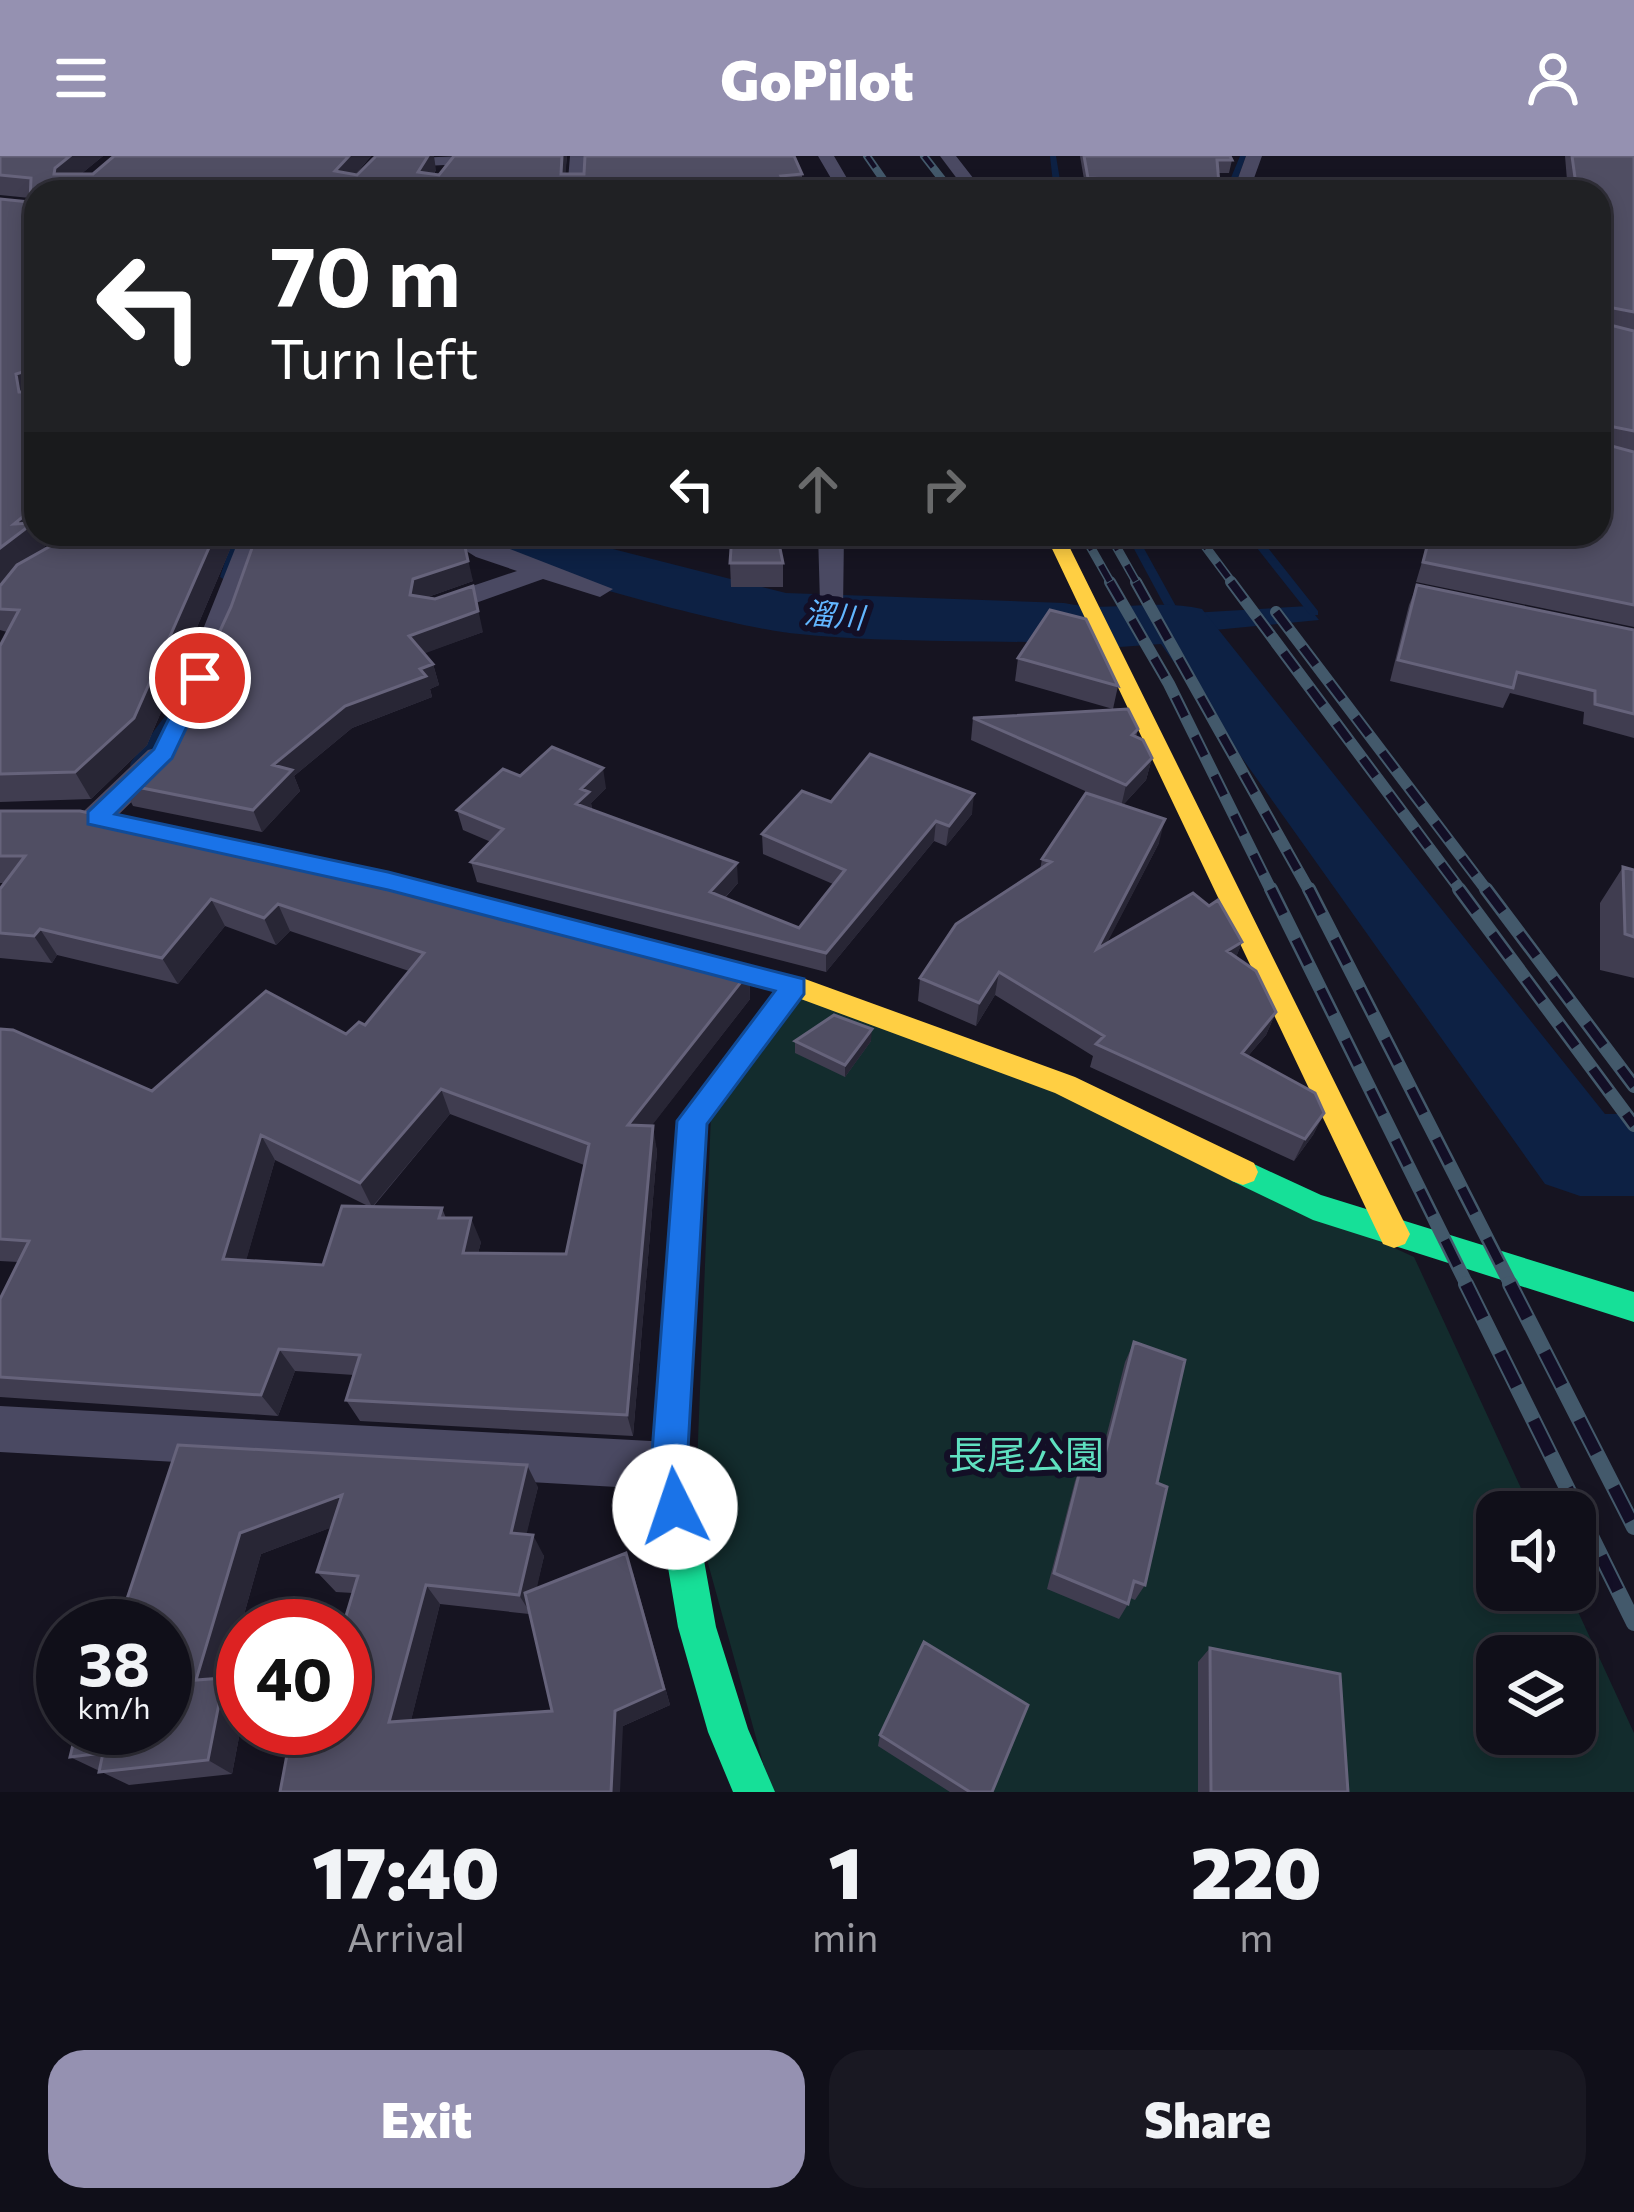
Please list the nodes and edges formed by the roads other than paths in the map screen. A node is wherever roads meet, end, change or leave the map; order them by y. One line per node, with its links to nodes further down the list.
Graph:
1 (948, 156): 4 (street)
2 (363, 180): 3 (street)
3 (443, 180)
4 (967, 180)
5 (249, 546): 13 (street)
6 (473, 546): 9 (street)
7 (832, 546): 11 (street)
8 (1060, 546): 17 (street)
9 (542, 571): 10 (street); 12 (street)
10 (600, 589)
11 (833, 603)
12 (430, 610)
13 (87, 818): 14 (street)
14 (141, 827)
15 (433, 892): 16 (street)
16 (795, 986): 17 (street); 20 (street)
17 (1394, 1234): 18 (street)
18 (1634, 1307)
19 (0, 1429): 20 (street)
20 (669, 1466): 21 (street)
21 (754, 1792)

